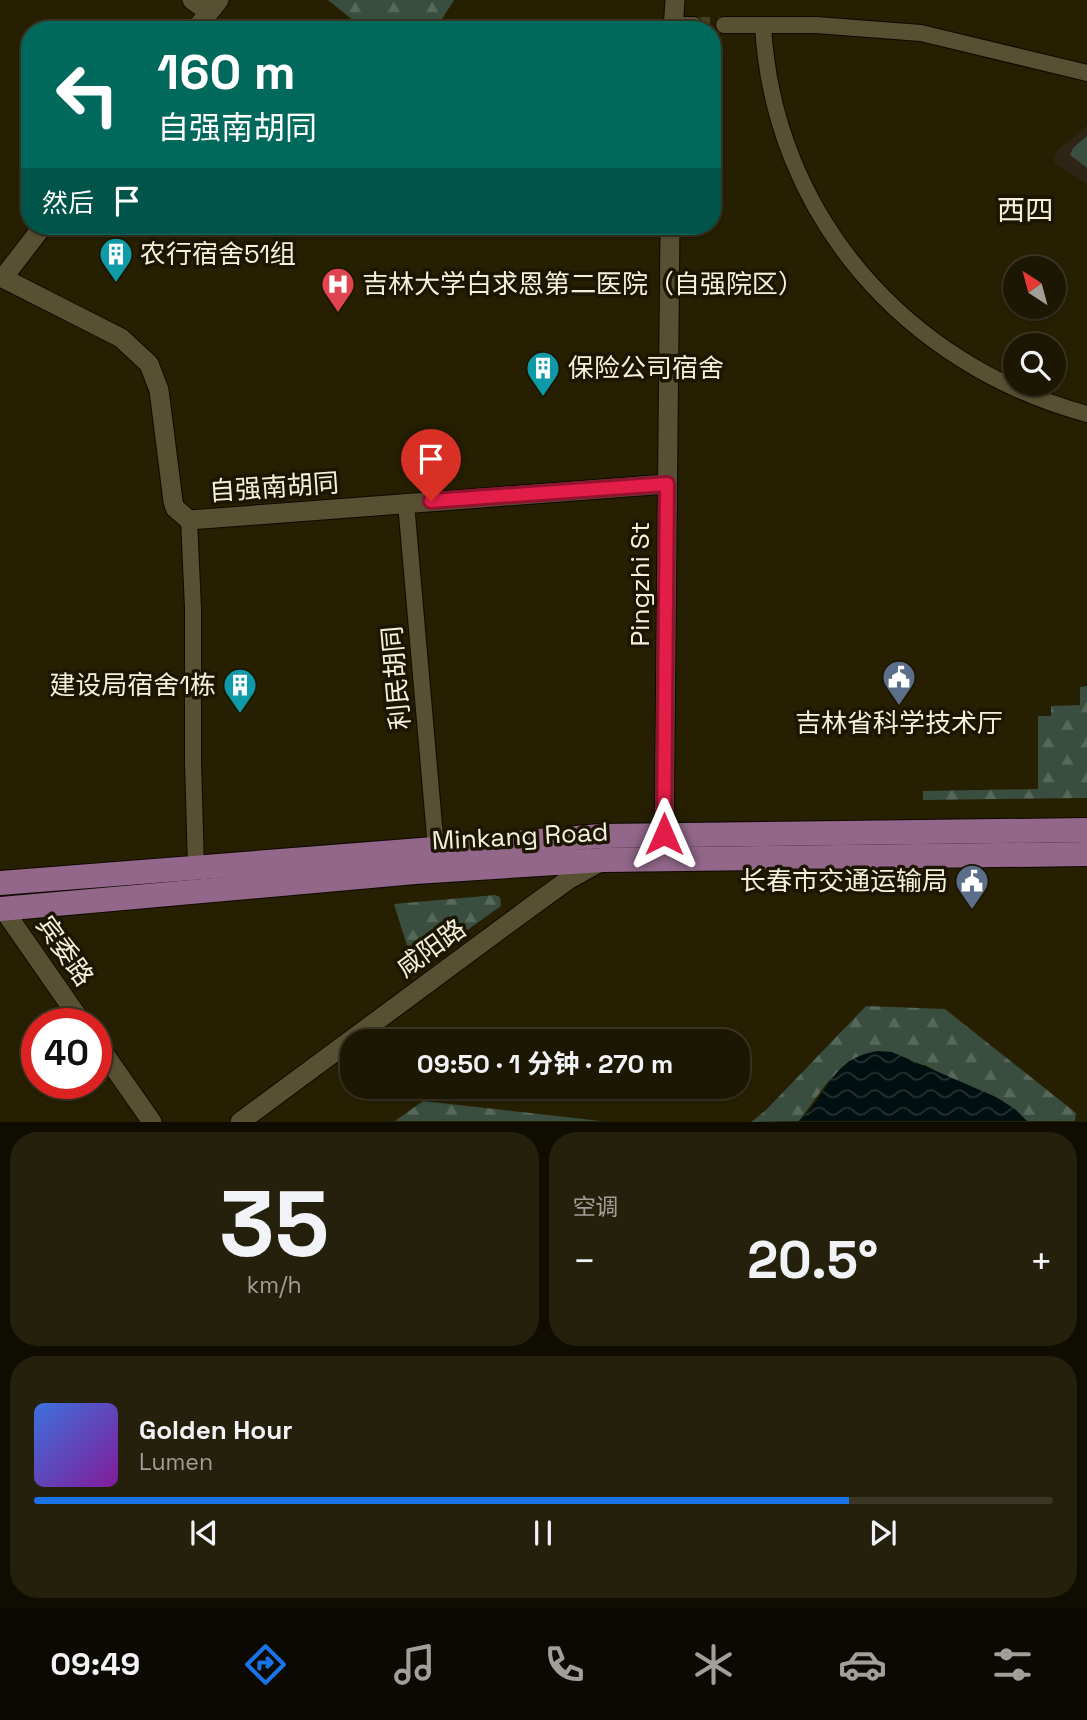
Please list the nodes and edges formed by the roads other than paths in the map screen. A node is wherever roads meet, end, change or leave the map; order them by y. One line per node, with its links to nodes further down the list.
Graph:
1 (191, 0): 3 (street)
2 (675, 0): 5 (street)
3 (214, 6): 4 (street)
4 (202, 21)
5 (674, 21)
6 (724, 25): 7 (street)
7 (763, 25): 8 (street); 12 (street)
8 (1087, 73)
9 (36, 235): 11 (street)
10 (670, 235): 13 (street, Pingzhi St)
11 (2, 277): 15 (street)
12 (1087, 414)
13 (667, 484): 14 (street, 自强南胡同); 17 (street, Pingzhi St)
14 (406, 503): 15 (street, 自强南胡同); 18 (street, 利民胡同)
15 (190, 520): 22 (street, 自强南胡同)
16 (1087, 830): 17 (main road, Minkang Road)
17 (664, 834): 18 (main road, Minkang Road); 20 (street, Pingzhi St); 21 (street, 咸阳路)
18 (436, 848): 22 (main road, Minkang Road)
19 (1087, 854): 20 (main road, Minkang Road)
20 (664, 859): 21 (main road, Minkang Road)
21 (603, 860): 24 (main road, Minkang Road); 28 (street, 咸阳路)
22 (196, 867): 23 (main road, Minkang Road)
23 (0, 883)
24 (2, 909): 25 (street, 宾委路)
25 (72, 1008)
26 (112, 1065): 27 (street)
27 (152, 1122)
28 (240, 1122)

